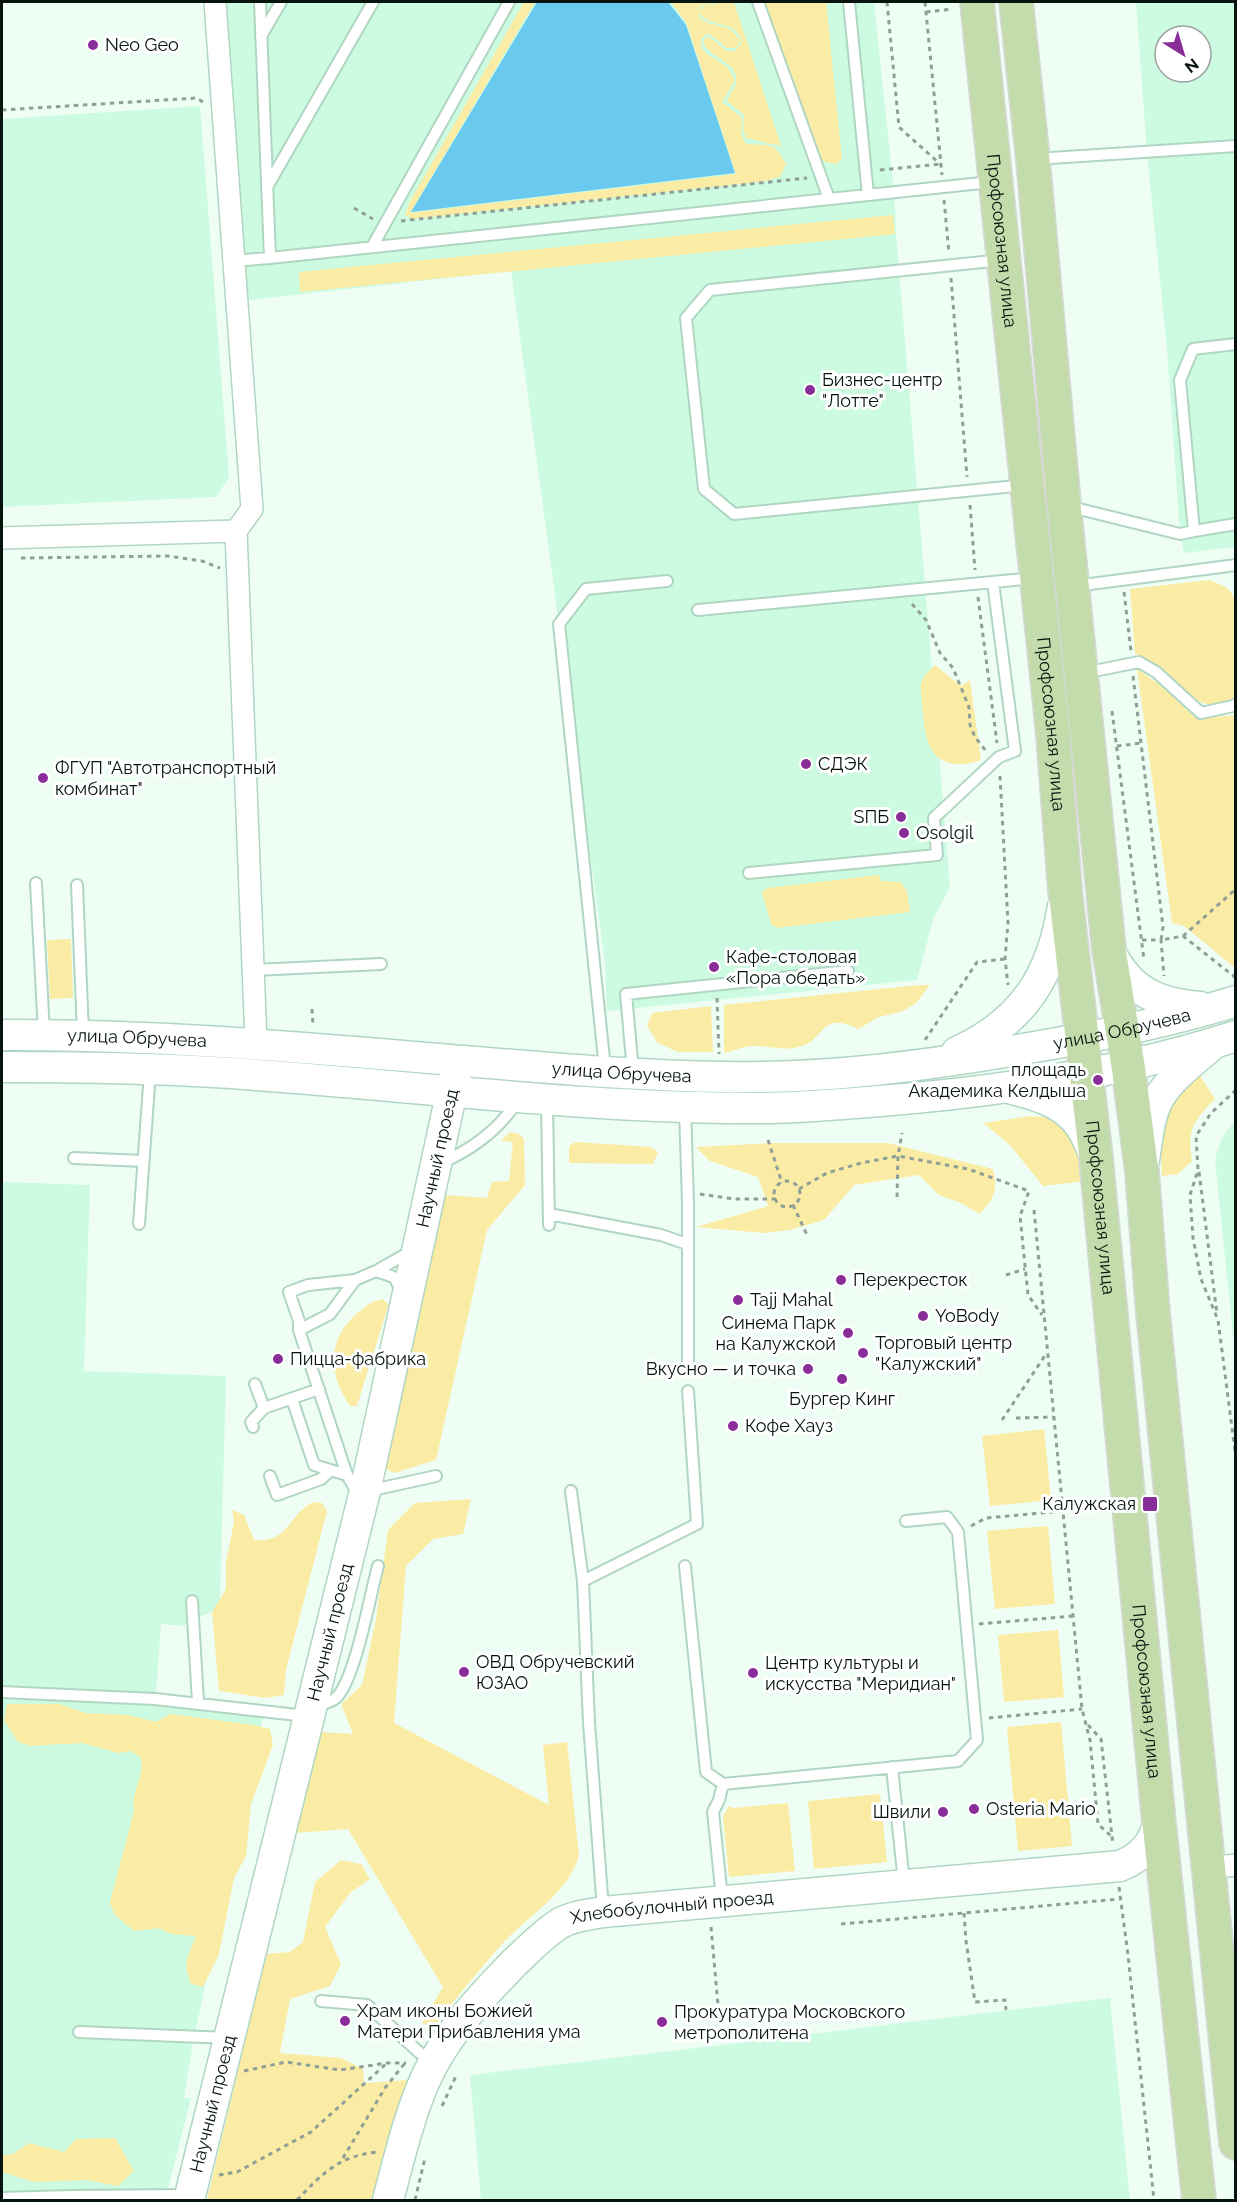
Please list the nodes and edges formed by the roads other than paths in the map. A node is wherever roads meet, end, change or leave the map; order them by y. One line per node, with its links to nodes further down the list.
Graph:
1 (215, 2): 20 (street)
2 (260, 2): 10 (lane)
3 (281, 2): 10 (lane)
4 (373, 2): 14 (lane)
5 (509, 2): 17 (lane)
6 (758, 2): 16 (lane)
7 (849, 2): 15 (lane)
8 (977, 2): 13 (main road, Профсоюзная улица)
9 (1016, 2): 12 (main road, Профсоюзная улица)
10 (261, 36): 14 (lane)
11 (1236, 146): 12 (lane)
12 (1033, 160): 23 (main road, Профсоюзная улица)
13 (994, 182): 15 (lane); 19 (main road, Профсоюзная улица)
14 (267, 187): 18 (lane)
15 (868, 195): 16 (lane)
16 (829, 199): 17 (lane)
17 (372, 247): 18 (lane)
18 (270, 258): 20 (lane)
19 (1002, 260): 22 (main road, Профсоюзная улица); 22 (lane)
20 (233, 261): 25 (street)
21 (1236, 344): 26 (lane)
22 (1025, 485): 29 (main road, Профсоюзная улица)
23 (1064, 505): 26 (lane); 32 (main road, Профсоюзная улица)
24 (1236, 525): 26 (lane)
25 (236, 531): 27 (street); 42 (street)
26 (1194, 531)
27 (2, 538)
28 (1234, 568): 32 (lane)
29 (1035, 578): 31 (lane); 39 (main road, Профсоюзная улица)
30 (667, 581): 57 (lane)
31 (993, 582): 33 (lane); 36 (lane)
32 (1072, 586): 34 (main road, Профсоюзная улица)
33 (698, 610)
34 (1093, 671): 35 (lane); 40 (main road, Профсоюзная улица)
35 (1236, 704)
36 (749, 873)
37 (36, 883): 47 (lane)
38 (77, 885): 48 (lane)
39 (1065, 890): 49 (main road, Профсоюзная улица); 52 (main road)
40 (1109, 950): 44 (main road); 45 (main road, Профсоюзная улица)
41 (381, 964): 42 (lane)
42 (252, 970): 51 (street)
43 (848, 971): 57 (lane)
44 (1224, 1004): 45 (main road, улица Обручева)
45 (1122, 1031): 49 (main road, улица Обручева); 54 (main road)
46 (2, 1035): 47 (main road, улица Обручева)
47 (44, 1035): 48 (main road, улица Обручева)
48 (84, 1036): 51 (main road, улица Обручева)
49 (1082, 1039): 52 (main road, улица Обручева); 58 (main road, Профсоюзная улица)
50 (1225, 1040): 54 (main road, улица Обручева); 67 (main road)
51 (256, 1044): 53 (main road, улица Обручева)
52 (924, 1055): 57 (main road, улица Обручева)
53 (458, 1060): 59 (main road, улица Обручева); 61 (main road, Научный проезд)
54 (1128, 1065): 58 (main road, улица Обручева); 67 (main road)
55 (2, 1067): 56 (main road, улица Обручева)
56 (150, 1069): 61 (main road, улица Обручева); 65 (lane)
57 (620, 1074): 59 (main road, улица Обручева)
58 (1087, 1074): 60 (main road, улица Обручева); 64 (main road, Профсоюзная улица)
59 (542, 1086): 61 (main road, улица Обручева); 62 (main road, улица Обручева); 66 (lane); 69 (lane)
60 (1006, 1088): 62 (main road, улица Обручева); 64 (main road)
61 (453, 1091): 66 (main road, Научный проезд)
62 (685, 1107): 69 (lane)
63 (74, 1158): 65 (lane)
64 (1096, 1158): 97 (main road, Профсоюзная улица)
65 (143, 1161): 68 (lane)
66 (435, 1165): 70 (main road, Научный проезд)
67 (1142, 1172): 99 (main road)
68 (138, 1224)
69 (687, 1244): 75 (lane)
70 (417, 1248): 71 (lane); 73 (main road, Научный проезд)
71 (376, 1271): 72 (lane); 73 (lane)
72 (355, 1280): 74 (lane); 74 (lane)
73 (405, 1304): 85 (main road, Научный проезд)
74 (299, 1330): 77 (lane)
75 (688, 1365)
76 (255, 1384): 80 (lane)
77 (319, 1389): 79 (lane); 85 (lane)
78 (688, 1391): 90 (lane)
79 (292, 1398): 80 (lane); 82 (lane)
80 (264, 1408): 81 (lane)
81 (253, 1427)
82 (331, 1470): 83 (lane); 85 (lane)
83 (270, 1476)
84 (436, 1476): 85 (lane)
85 (358, 1489): 94 (main road, Научный проезд)
86 (572, 1491): 90 (lane)
87 (906, 1521): 95 (lane)
88 (378, 1566): 94 (lane)
89 (685, 1566): 96 (lane)
90 (583, 1581): 101 (lane)
91 (192, 1601): 93 (lane)
92 (2, 1692): 93 (lane)
93 (198, 1702): 94 (lane)
94 (311, 1710): 106 (main road, Научный проезд)
95 (892, 1767): 96 (lane); 100 (lane)
96 (723, 1784): 103 (lane)
97 (1159, 1822): 98 (main road, Хлебобулочный проезд); 102 (main road, Профсоюзная улица)
98 (1118, 1866): 100 (main road, Хлебобулочный проезд); 102 (main road)
99 (1222, 1867): 108 (main road)
100 (904, 1885): 103 (main road, Хлебобулочный проезд)
101 (603, 1912): 103 (main road, Хлебобулочный проезд); 107 (main road, Хлебобулочный проезд)
102 (1168, 1913): 112 (main road, Профсоюзная улица)
103 (716, 1914)
104 (321, 2001): 107 (lane)
105 (79, 2032): 106 (lane)
106 (230, 2038): 109 (main road, Научный проезд)
107 (430, 2061): 111 (main road, Хлебобулочный проезд)
108 (1236, 2143)
109 (191, 2192): 110 (lane)
110 (2, 2198)
111 (388, 2200)
112 (1199, 2200)

